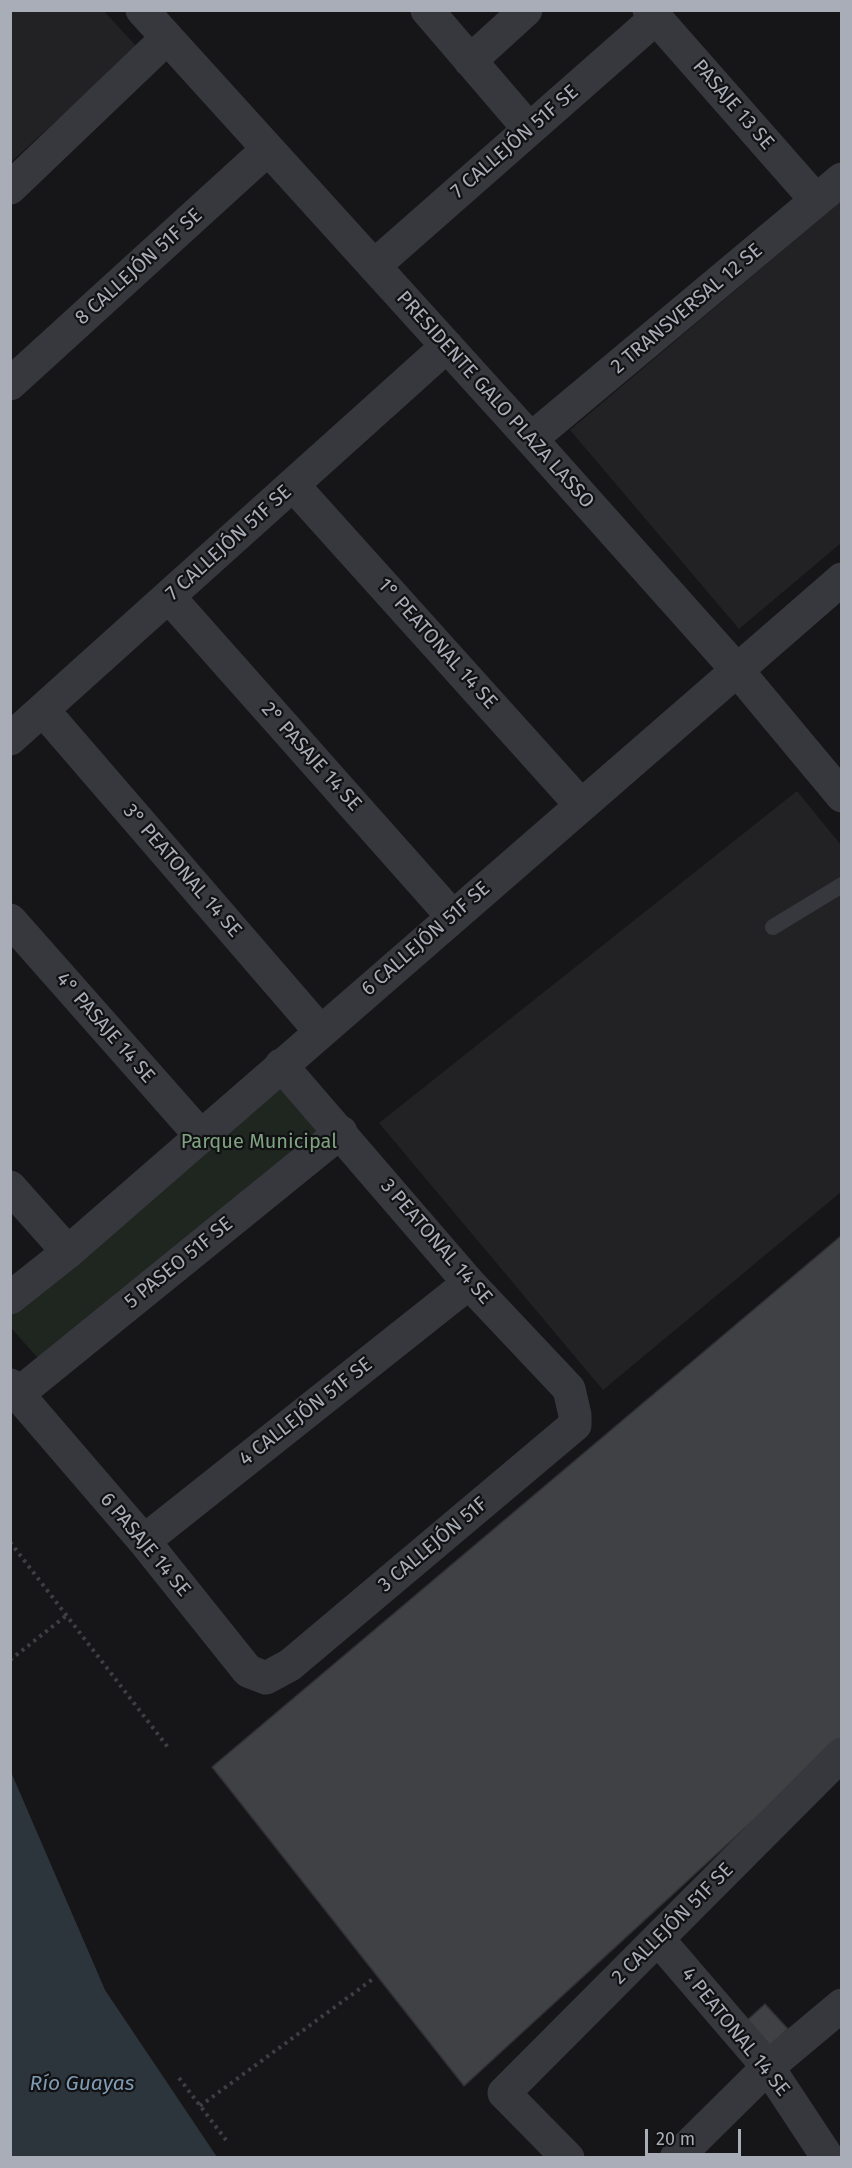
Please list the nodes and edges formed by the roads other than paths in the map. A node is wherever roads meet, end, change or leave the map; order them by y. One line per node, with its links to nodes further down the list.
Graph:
1 (142, 10): 5 (street, PRESIDENTE GALO PLAZA LASSO)
2 (427, 10): 6 (street)
3 (526, 10): 6 (street)
4 (652, 14): 7 (street, 7 CALLEJÓN 51F SE); 11 (street, PASAJE 13 SE)
5 (167, 38): 8 (street, PRESIDENTE GALO PLAZA LASSO); 10 (street)
6 (470, 61): 7 (street)
7 (529, 129): 12 (street, 7 CALLEJÓN 51F SE)
8 (268, 149): 12 (street, PRESIDENTE GALO PLAZA LASSO); 14 (street, 8 CALLEJÓN 51F SE)
9 (842, 178): 11 (street, 2 TRANSVERSAL 12 SE)
10 (10, 188)
11 (816, 200): 15 (street, 2 TRANSVERSAL 12 SE)
12 (374, 266): 13 (street, PRESIDENTE GALO PLAZA LASSO)
13 (447, 346): 15 (street, PRESIDENTE GALO PLAZA LASSO); 16 (street, 7 CALLEJÓN 51F SE)
14 (10, 384)
15 (531, 439): 19 (street, PRESIDENTE GALO PLAZA LASSO)
16 (293, 484): 18 (street, 7 CALLEJÓN 51F SE); 23 (street, 1° PEATONAL 14 SE)
17 (842, 579): 19 (street, 6 CALLEJÓN 51F SE)
18 (169, 597): 20 (street, 7 CALLEJÓN 51F SE); 25 (street, 2° PASAJE 14 SE)
19 (737, 670): 22 (street, PRESIDENTE GALO PLAZA LASSO); 23 (street, 6 CALLEJÓN 51F SE)
20 (43, 710): 21 (street, 7 CALLEJÓN 51F SE); 28 (street, 3° PEATONAL 14 SE)
21 (10, 739)
22 (842, 796)
23 (580, 804): 25 (street, 6 CALLEJÓN 51F SE)
24 (842, 885): 27 (lane)
25 (452, 916): 28 (street, 6 CALLEJÓN 51F SE)
26 (10, 920): 31 (street, 4° PASAJE 14 SE)
27 (773, 927)
28 (320, 1031): 29 (street, 6 CALLEJÓN 51F SE)
29 (281, 1065): 30 (street, 3 PEATONAL 14 SE); 31 (street, 6 CALLEJÓN 51F SE)
30 (341, 1132): 34 (street, 3 PEATONAL 14 SE); 36 (street, 5 PASEO 51F SE)
31 (200, 1135): 33 (street, 6 CALLEJÓN 51F SE)
32 (10, 1187): 33 (street)
33 (68, 1252): 35 (street, 6 CALLEJÓN 51F SE)
34 (469, 1283): 37 (street, 3 PEATONAL 14 SE); 38 (street, 4 CALLEJÓN 51F SE)
35 (10, 1298)
36 (14, 1389): 38 (street, 6 PASAJE 14 SE)
37 (575, 1425): 39 (street, 3 CALLEJÓN 51F)
38 (144, 1541): 39 (street, 6 PASAJE 14 SE)
39 (290, 1665)
40 (842, 1754): 41 (street, 2 CALLEJÓN 51F SE)
41 (658, 1939): 43 (street, 4 PEATONAL 14 SE); 44 (street, 2 CALLEJÓN 51F SE)
42 (842, 2005): 43 (street)
43 (768, 2067): 45 (street); 46 (street, 4 PEATONAL 14 SE)
44 (568, 2157)
45 (676, 2157)
46 (828, 2157)

